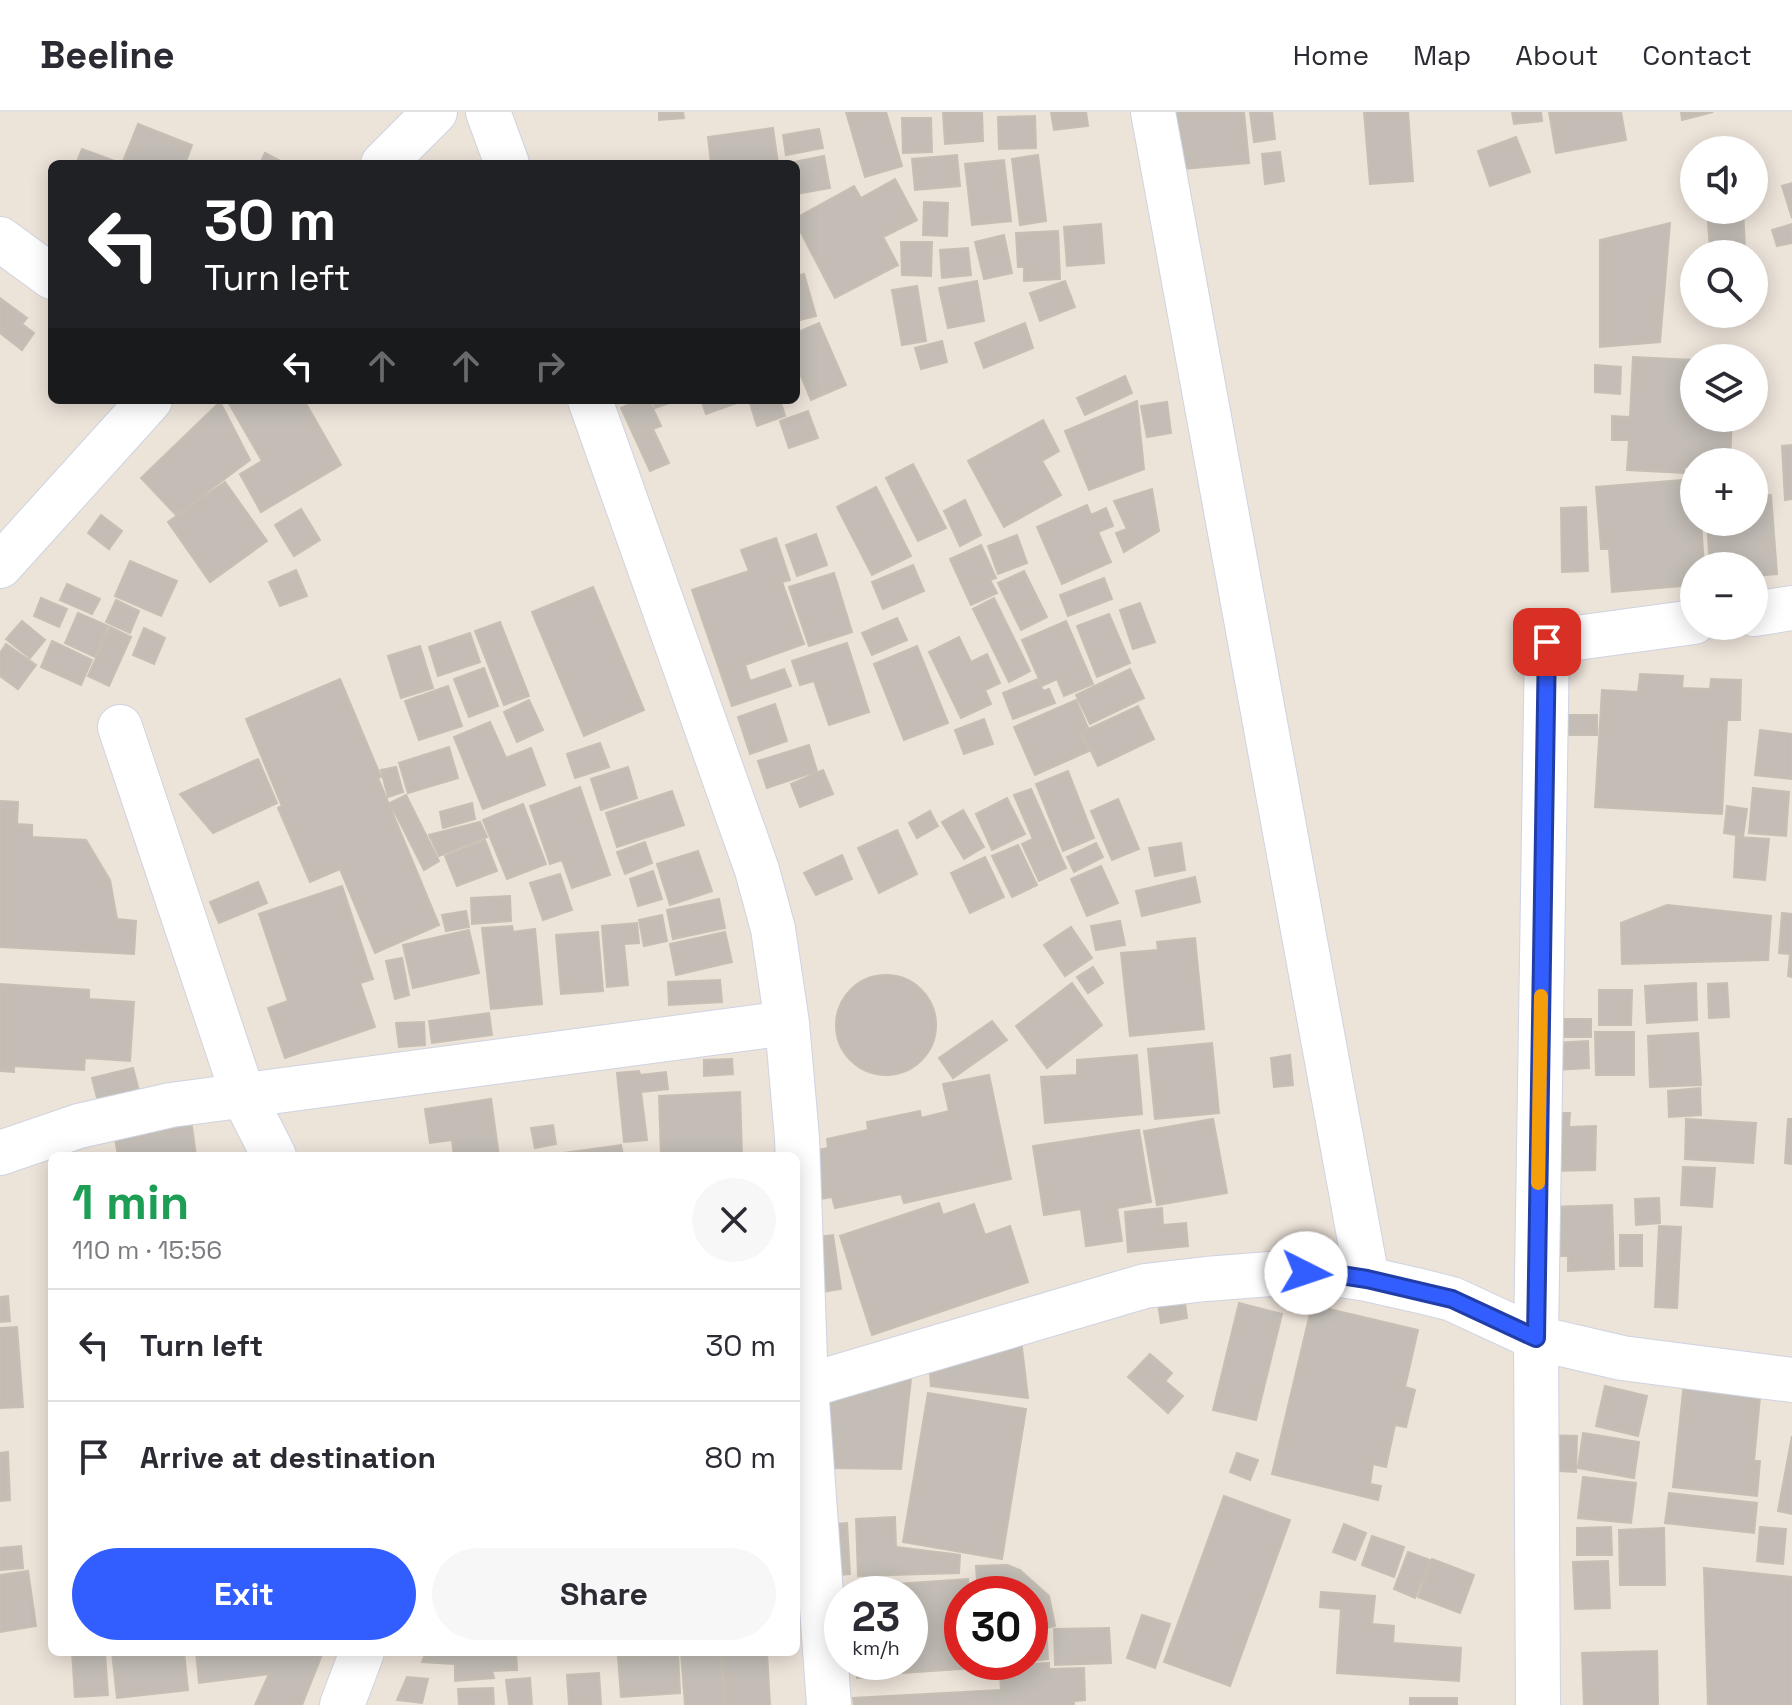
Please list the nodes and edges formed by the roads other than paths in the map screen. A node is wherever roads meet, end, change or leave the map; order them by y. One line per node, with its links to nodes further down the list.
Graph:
1 (435, 112): 4 (street)
2 (488, 112): 5 (street)
3 (1153, 112): 20 (street)
4 (387, 160)
5 (506, 160)
6 (0, 239): 7 (street)
7 (48, 274)
8 (146, 404): 10 (street)
9 (591, 404): 15 (street)
10 (0, 566)
11 (1792, 608): 12 (street)
12 (1768, 612)
13 (1680, 624): 22 (street)
14 (120, 727): 16 (street)
15 (787, 1023): 16 (street); 18 (street)
16 (243, 1095): 17 (street); 19 (street)
17 (272, 1152)
18 (797, 1152)
19 (0, 1153)
20 (1367, 1279): 22 (street); 24 (street)
21 (800, 1326): 24 (street)
22 (1536, 1338): 23 (street); 28 (street)
23 (1792, 1380)
24 (801, 1388): 27 (street)
25 (360, 1656): 26 (street)
26 (342, 1705)
27 (829, 1705)
28 (1538, 1705)

